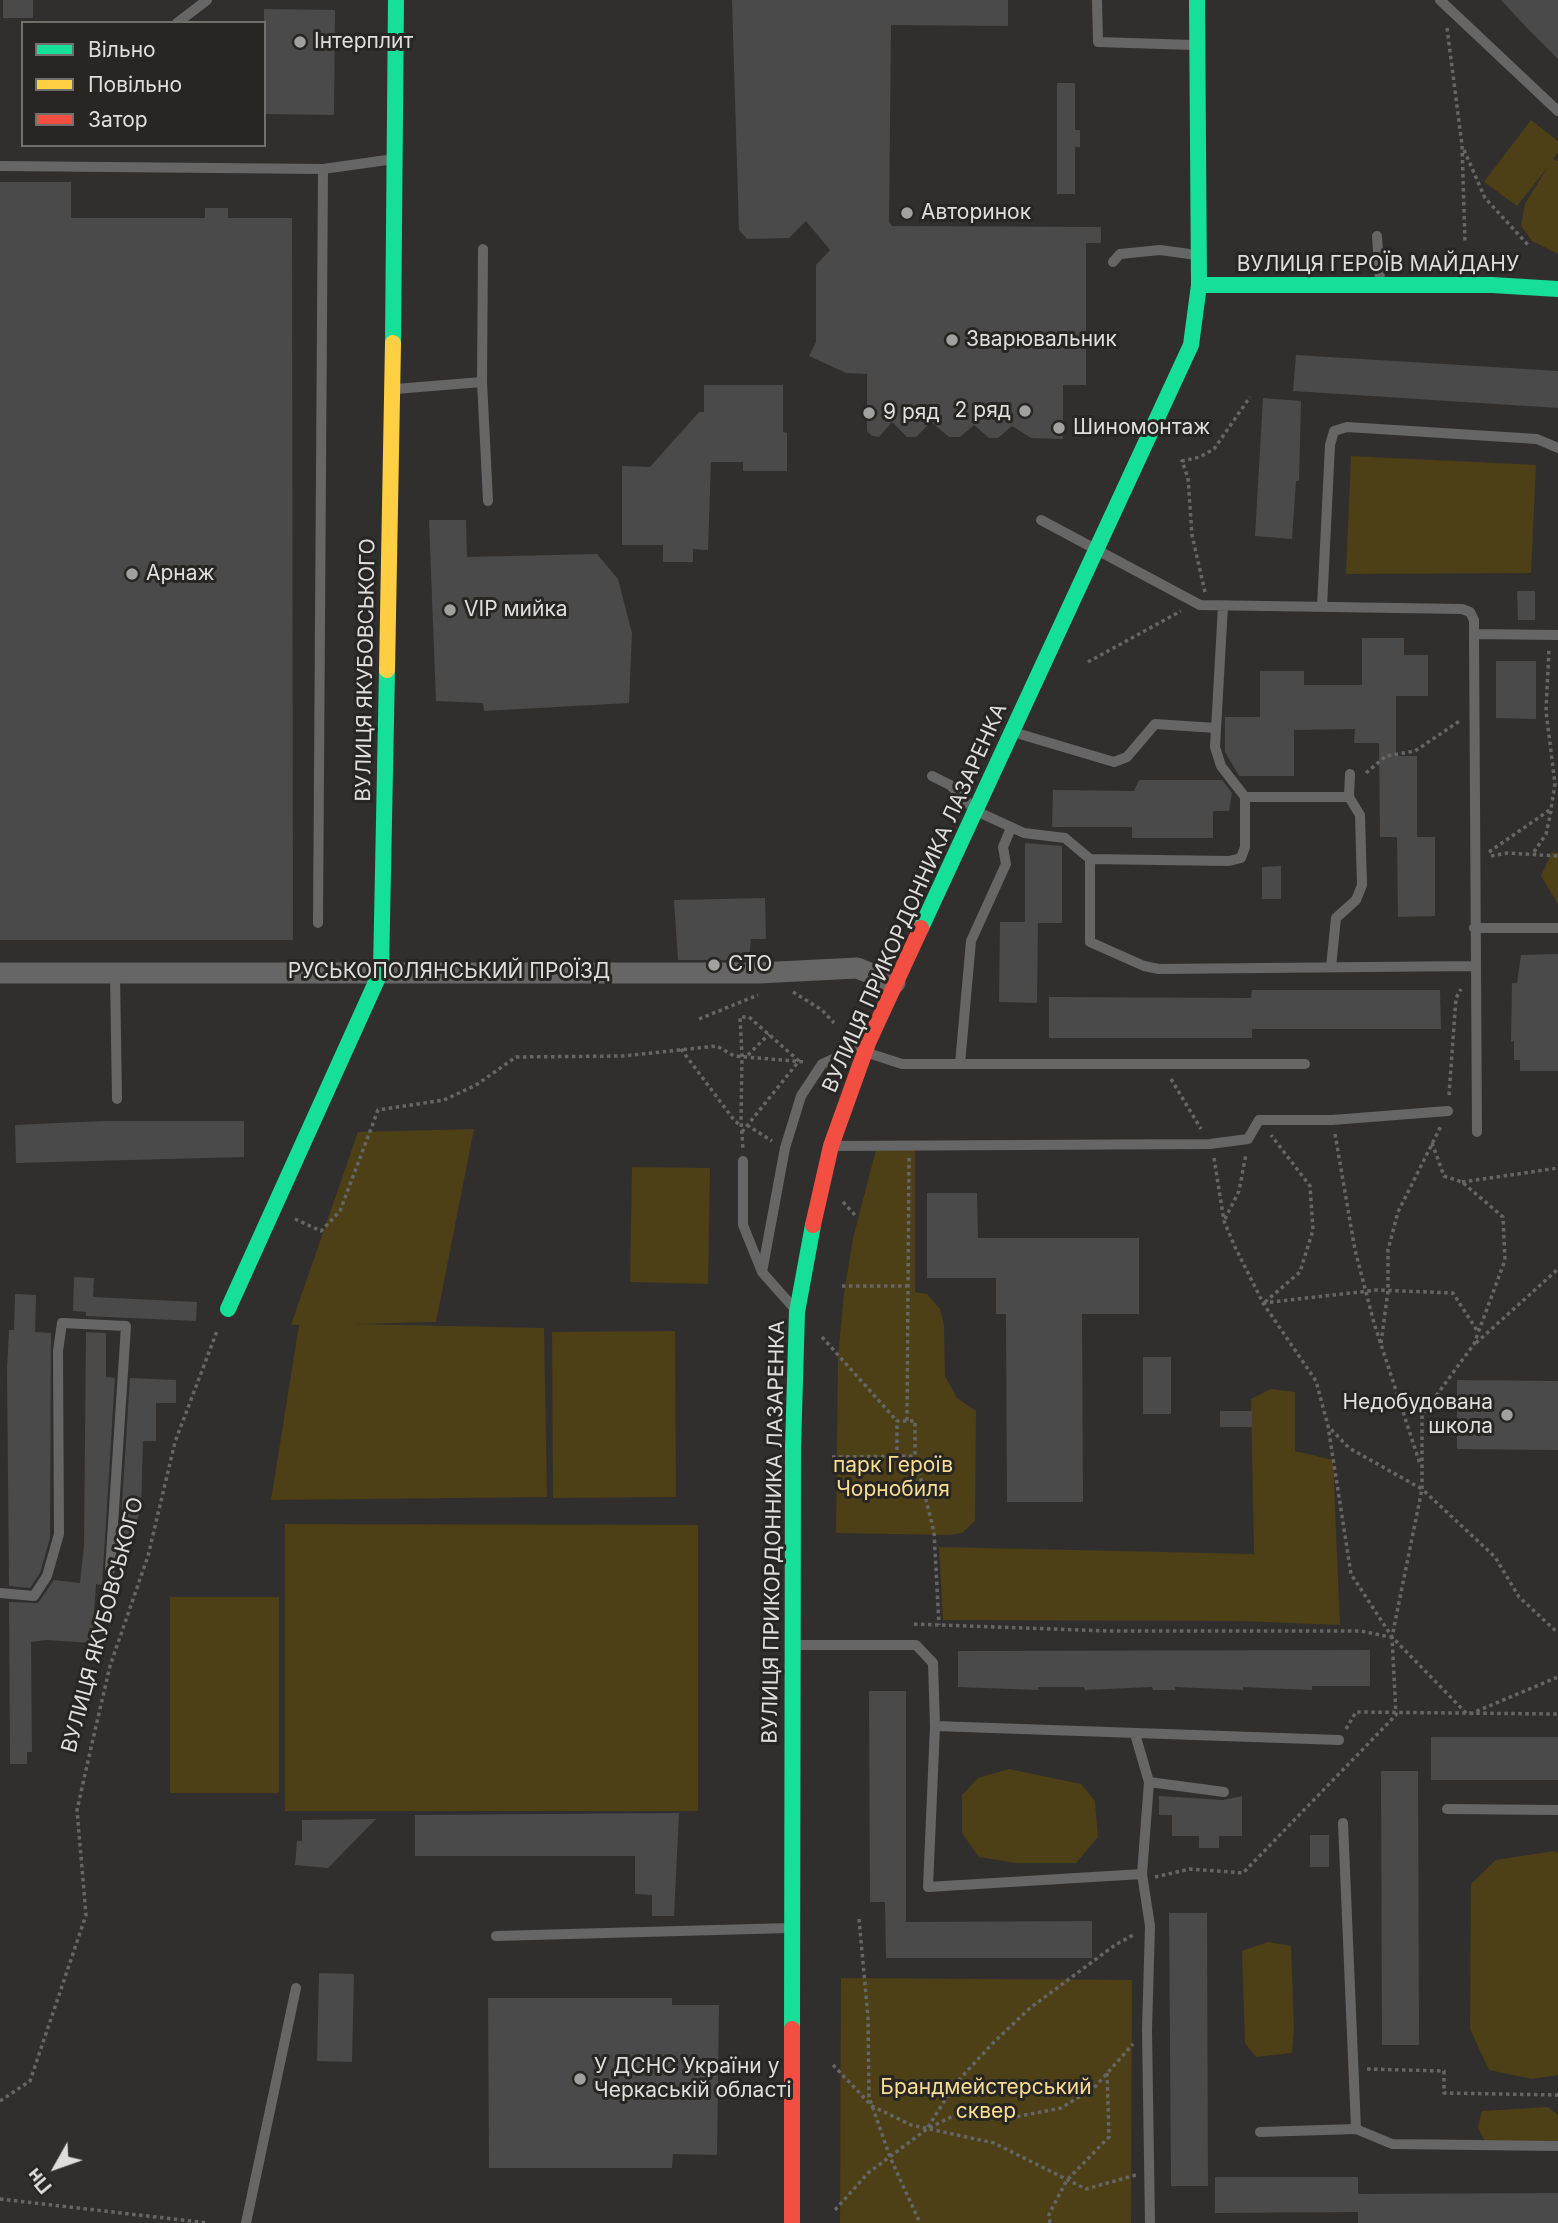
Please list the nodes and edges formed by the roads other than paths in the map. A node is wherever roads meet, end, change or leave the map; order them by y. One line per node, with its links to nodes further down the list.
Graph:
1 (207, 0): 6 (lane)
2 (396, 0): 9 (street, ВУЛИЦЯ ЯКУБОВСЬКОГО)
3 (1097, 0): 7 (lane)
4 (1197, 0): 7 (street, ВУЛИЦЯ ПРИКОРДОННИКА ЛАЗАРЕНКА)
5 (1442, 2): 8 (lane)
6 (180, 21)
7 (1197, 45): 14 (street, ВУЛИЦЯ ПРИКОРДОННИКА ЛАЗАРЕНКА)
8 (1558, 111)
9 (397, 159): 11 (lane); 20 (street, ВУЛИЦЯ ЯКУБОВСЬКОГО)
10 (0, 166): 11 (lane)
11 (323, 169): 38 (lane)
12 (1377, 236): 16 (lane)
13 (483, 249): 19 (lane)
14 (1198, 255): 15 (lane); 17 (street, ВУЛИЦЯ ПРИКОРДОННИКА ЛАЗАРЕНКА)
15 (1113, 262)
16 (1380, 284): 17 (street, ВУЛИЦЯ ГЕРОЇВ МАЙДАНУ); 18 (street, ВУЛИЦЯ ГЕРОЇВ МАЙДАНУ)
17 (1199, 285): 24 (street, ВУЛИЦЯ ПРИКОРДОННИКА ЛАЗАРЕНКА)
18 (1558, 289)
19 (482, 382): 20 (lane); 22 (lane)
20 (392, 389): 43 (street, ВУЛИЦЯ ЯКУБОВСЬКОГО)
21 (1558, 448): 26 (lane)
22 (488, 501)
23 (1041, 520): 24 (lane)
24 (1098, 549): 25 (lane); 30 (street, ВУЛИЦЯ ПРИКОРДОННИКА ЛАЗАРЕНКА)
25 (1223, 606): 26 (lane); 29 (lane)
26 (1322, 607): 27 (lane)
27 (1474, 634): 28 (lane); 39 (lane)
28 (1552, 635)
29 (1216, 728): 30 (lane); 33 (lane)
30 (1012, 732): 35 (street, ВУЛИЦЯ ПРИКОРДОННИКА ЛАЗАРЕНКА)
31 (1350, 774): 34 (lane)
32 (932, 776): 35 (lane)
33 (1245, 797): 34 (lane); 37 (lane)
34 (1349, 797): 42 (lane)
35 (976, 811): 36 (lane); 46 (street, ВУЛИЦЯ ПРИКОРДОННИКА ЛАЗАРЕНКА)
36 (1011, 828): 37 (lane); 48 (lane)
37 (1090, 859): 42 (lane)
38 (318, 923)
39 (1474, 928): 40 (lane); 41 (lane)
40 (1558, 928)
41 (1475, 966): 42 (lane); 52 (lane)
42 (1331, 967)
43 (381, 971): 45 (street, РУСЬКОПОЛЯНСЬКИЙ ПРОЇЗД); 46 (street, РУСЬКОПОЛЯНСЬКИЙ ПРОЇЗД); 56 (street, ВУЛИЦЯ ЯКУБОВСЬКОГО)
44 (0, 973): 45 (street, РУСЬКОПОЛЯНСЬКИЙ ПРОЇЗД)
45 (115, 974): 50 (lane)
46 (895, 983): 47 (street, ВУЛИЦЯ ПРИКОРДОННИКА ЛАЗАРЕНКА)
47 (866, 1048): 48 (lane); 53 (street, ВУЛИЦЯ ПРИКОРДОННИКА ЛАЗАРЕНКА); 55 (lane)
48 (960, 1064): 49 (lane)
49 (1305, 1064)
50 (117, 1099)
51 (1448, 1111): 53 (lane)
52 (1478, 1132)
53 (831, 1146): 57 (street, ВУЛИЦЯ ПРИКОРДОННИКА ЛАЗАРЕНКА)
54 (743, 1161): 55 (lane)
55 (762, 1272): 57 (lane)
56 (228, 1309)
57 (797, 1312): 60 (street, ВУЛИЦЯ ПРИКОРДОННИКА ЛАЗАРЕНКА)
58 (110, 1570): 59 (lane)
59 (0, 1593)
60 (793, 1645): 61 (lane); 70 (street, ВУЛИЦЯ ПРИКОРДОННИКА ЛАЗАРЕНКА)
61 (935, 1726): 62 (lane); 69 (lane)
62 (1135, 1734): 63 (lane); 64 (lane)
63 (1339, 1740)
64 (1149, 1782): 65 (lane); 69 (lane)
65 (1224, 1793)
66 (1447, 1809): 67 (lane)
67 (1558, 1810)
68 (1343, 1823): 73 (lane)
69 (1142, 1874): 78 (lane)
70 (793, 1927): 71 (lane); 77 (street, ВУЛИЦЯ ПРИКОРДОННИКА ЛАЗАРЕНКА)
71 (496, 1936)
72 (296, 1988): 76 (lane)
73 (1356, 2129): 74 (lane); 75 (lane)
74 (1259, 2132)
75 (1558, 2146)
76 (246, 2223)
77 (792, 2223)
78 (1150, 2223)

